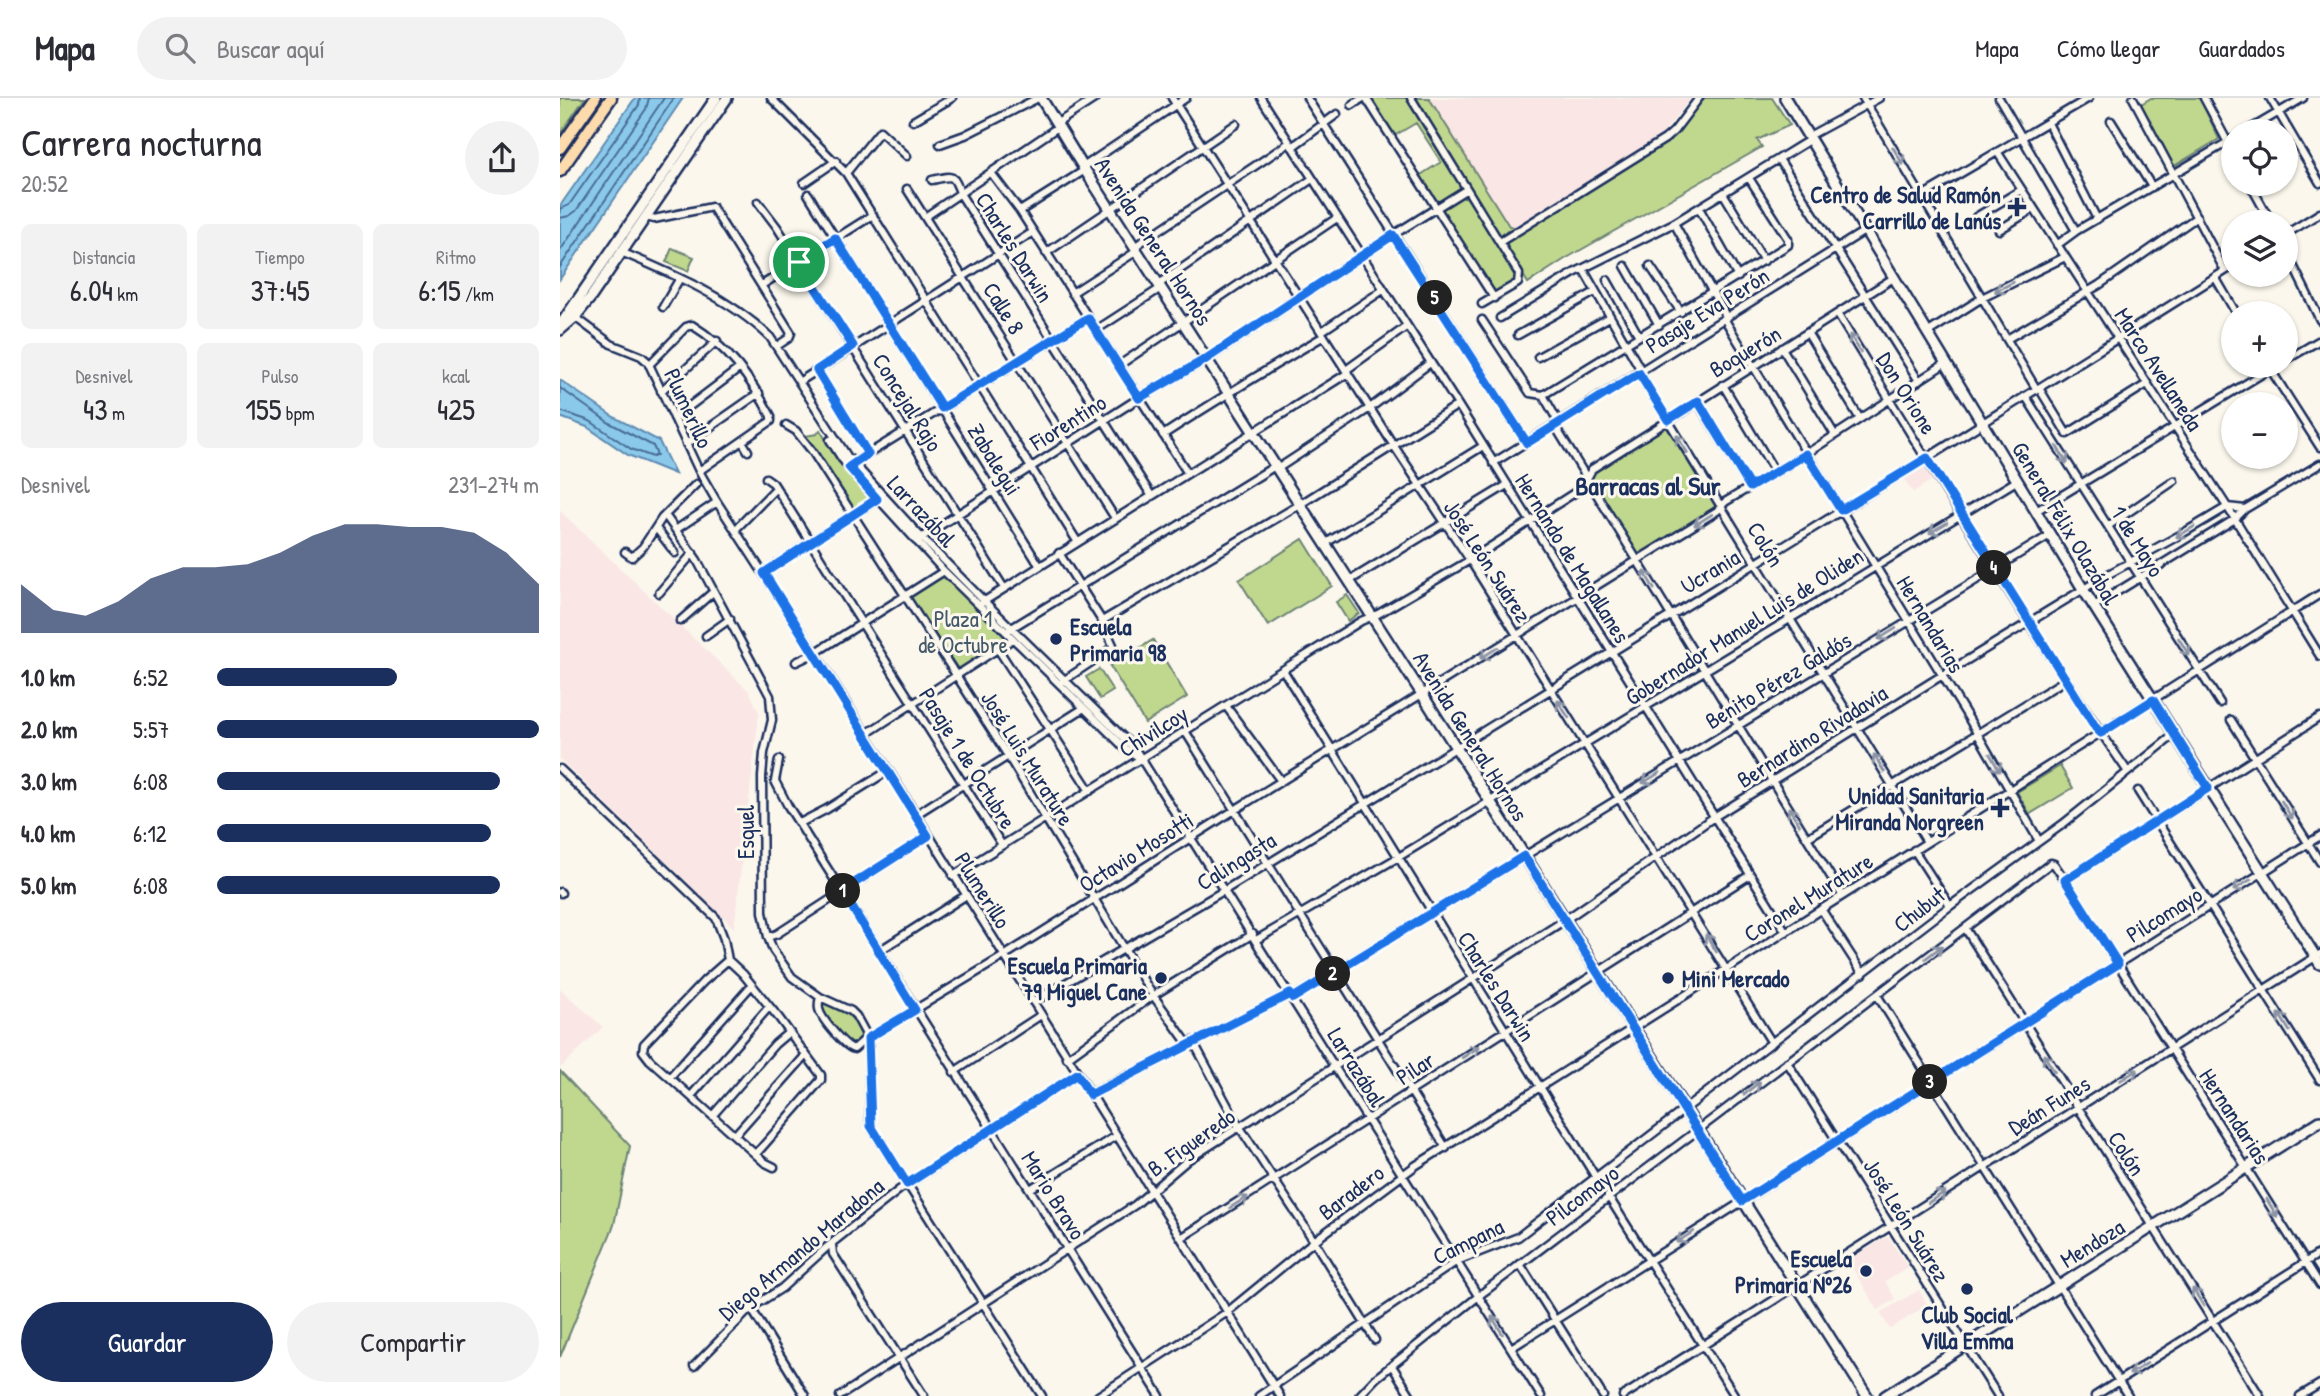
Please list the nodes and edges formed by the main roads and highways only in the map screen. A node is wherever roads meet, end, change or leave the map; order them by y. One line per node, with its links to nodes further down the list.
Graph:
1 (595, 98): 3 (main road)
2 (611, 98): 4 (main road)
3 (560, 148)
4 (560, 171)

